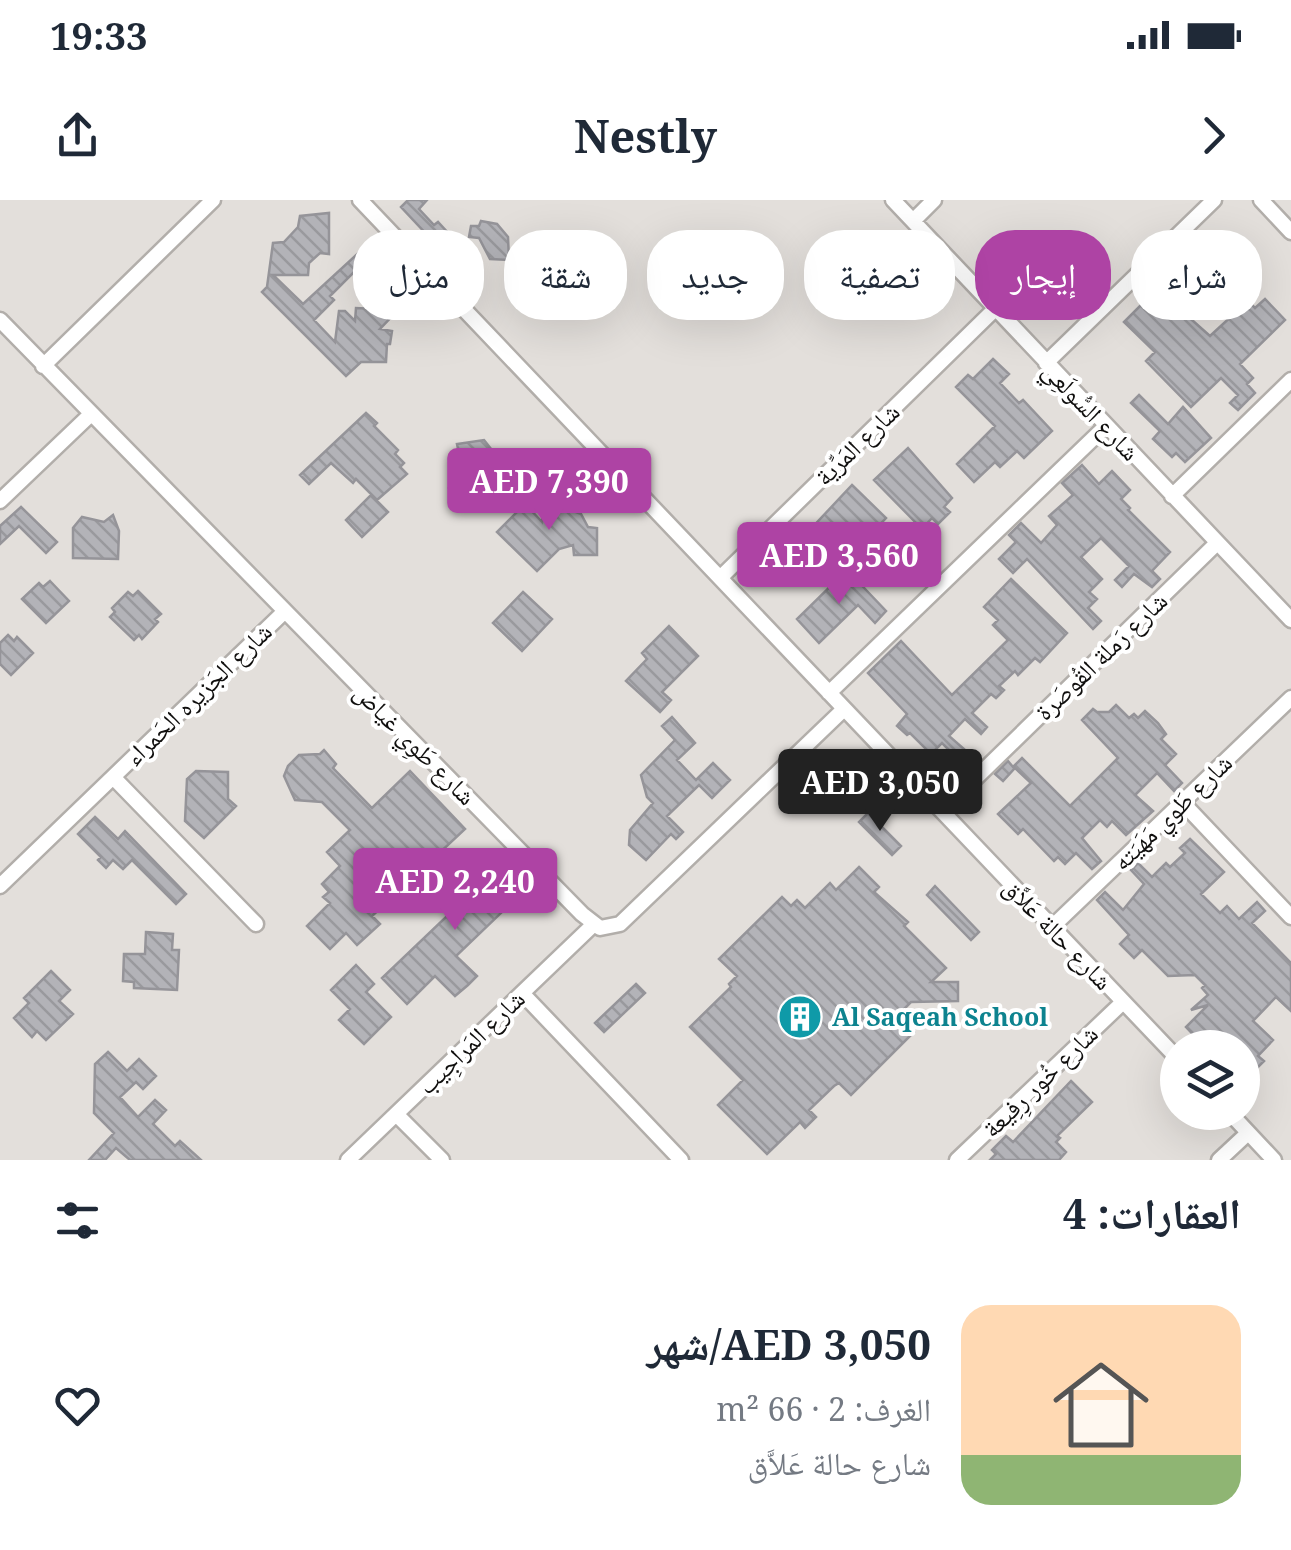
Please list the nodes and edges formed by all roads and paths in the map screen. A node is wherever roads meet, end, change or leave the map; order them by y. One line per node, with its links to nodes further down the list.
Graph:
1 (214, 200): 14 (street)
2 (360, 200): 21 (street, شارع حالة عَلاَّق)
3 (893, 200): 7 (street, شارع السُّولَعِي)
4 (934, 200): 7 (street)
5 (1214, 200): 13 (street)
6 (1261, 200): 8 (street)
7 (913, 220): 9 (street, شارع السُّولَعِي)
8 (1291, 232)
9 (975, 287)
10 (0, 320): 14 (street, شارع طَوِي غياض)
11 (984, 320): 21 (street, شارع المَرِّية)
12 (1005, 320): 13 (street, شارع السُّولَعِي)
13 (1046, 363): 17 (street, شارع السُّولَعِي)
14 (43, 366): 16 (street, شارع طَوِي غياض)
15 (1291, 380): 18 (street)
16 (90, 415): 19 (street); 22 (street, شارع طَوِي غياض)
17 (1106, 426): 18 (street, شارع السُّولَعِي); 24 (street)
18 (1172, 496): 20 (street, شارع السُّولَعِي)
19 (0, 501)
20 (1217, 543): 23 (street, شارع السُّولَعِي); 29 (street, شارع رَملة القُوصَرة)
21 (720, 578): 24 (street, شارع حالة عَلاَّق)
22 (284, 612): 27 (street, شارع الجَزيره الحَمراء); 33 (street, شارع طَوِي غياض)
23 (1291, 620)
24 (830, 693): 26 (street, شارع حالة عَلاَّق)
25 (1291, 698): 28 (street, شارع طَوي مَهَيَته)
26 (844, 709): 29 (street, شارع حالة عَلاَّق); 33 (street)
27 (113, 777): 30 (street, شارع الجَزيره الحَمراء); 32 (street, شارع الجَزيره الحَمراء)
28 (1182, 802): 31 (street); 34 (street, شارع طَوي مَهَيَته)
29 (942, 811): 34 (street, شارع حالة عَلاَّق)
30 (0, 886)
31 (1291, 916)
32 (256, 924)
33 (593, 924): 35 (street, شارع المَراجِيب)
34 (1052, 927): 36 (street, شارع حالة عَلاَّق)
35 (522, 993): 38 (street, شارع المَراجِيب); 43 (street)
36 (1124, 1002): 37 (street, شارع حالة عَلاَّق); 44 (street, شارع خُور رِفِيعة)
37 (1160, 1040)
38 (396, 1114): 41 (street, شارع المَراجِيب); 42 (street)
39 (1245, 1130): 40 (street)
40 (1248, 1133): 45 (street); 46 (street)
41 (348, 1160)
42 (442, 1160)
43 (680, 1160)
44 (957, 1160)
45 (1219, 1160)
46 (1274, 1160)

